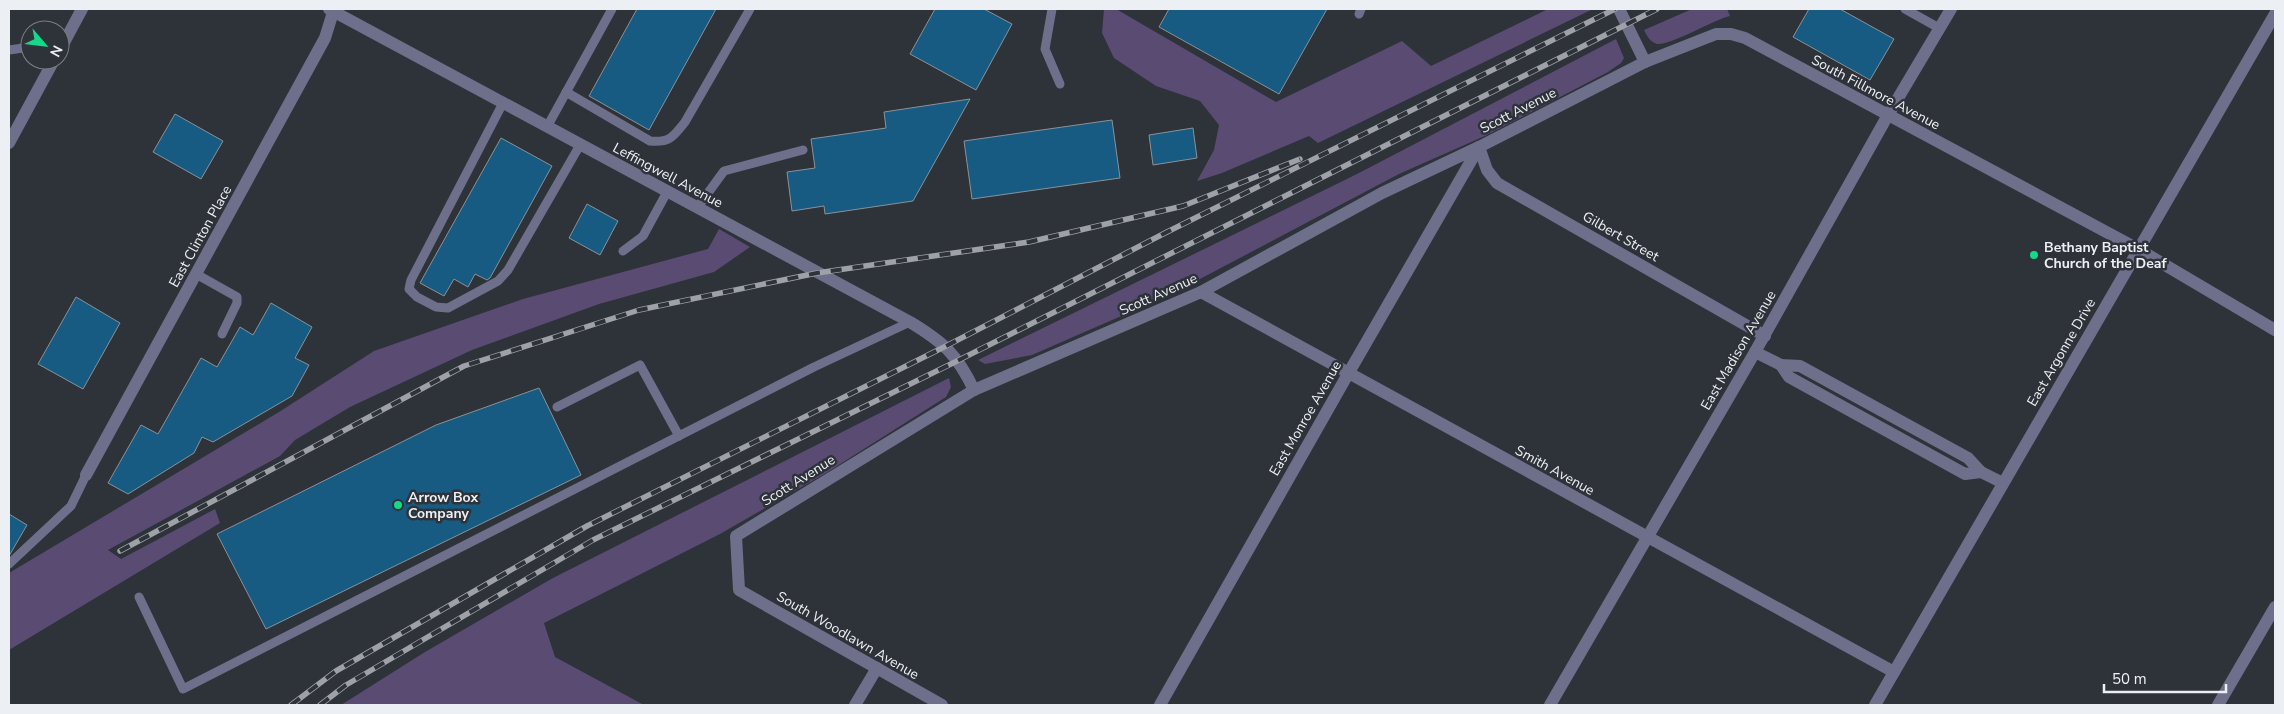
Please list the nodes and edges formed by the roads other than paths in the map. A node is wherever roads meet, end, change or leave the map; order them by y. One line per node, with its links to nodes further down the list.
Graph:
1 (82, 9): 11 (street)
2 (612, 9): 15 (lane)
3 (750, 9): 15 (lane)
4 (1052, 9): 14 (lane)
5 (1619, 9): 12 (street)
6 (1904, 9): 10 (lane)
7 (1951, 9): 10 (street, East Madison Avenue)
8 (332, 10): 16 (street, Leffingwell Avenue); 27 (street, East Clinton Place)
9 (2275, 14): 25 (street, East Argonne Drive)
10 (1940, 28): 17 (street, East Madison Avenue)
11 (70, 31)
12 (1645, 62): 17 (street, South Fillmore Avenue); 21 (street, Scott Avenue)
13 (49, 70): 19 (street)
14 (1060, 84)
15 (566, 92): 18 (lane)
16 (503, 103): 18 (street, Leffingwell Avenue); 20 (lane)
17 (1888, 115): 25 (street, South Fillmore Avenue); 32 (street, East Madison Avenue)
18 (547, 127): 20 (street, Leffingwell Avenue)
19 (9, 143)
20 (580, 145): 23 (street, Leffingwell Avenue)
21 (1479, 147): 28 (street, Scott Avenue); 32 (street, Gilbert Street); 34 (street, East Monroe Avenue)
22 (803, 150): 24 (lane)
23 (667, 192): 24 (street, Leffingwell Avenue); 26 (lane)
24 (697, 208): 29 (street, Leffingwell Avenue)
25 (2138, 249): 30 (street, South Fillmore Avenue); 39 (street, East Argonne Drive)
26 (623, 252)
27 (196, 274): 31 (lane); 38 (street, East Clinton Place)
28 (1201, 292): 34 (street, Smith Avenue); 35 (street, Scott Avenue)
29 (910, 322): 35 (street, Leffingwell Avenue); 37 (lane)
30 (2275, 330)
31 (222, 334)
32 (1765, 336): 33 (street, East Madison Avenue)
33 (1755, 352): 39 (street); 40 (street, East Madison Avenue)
34 (1348, 374): 40 (street, Smith Avenue); 49 (street, East Monroe Avenue)
35 (974, 390): 42 (street, Scott Avenue)
36 (557, 407): 37 (lane)
37 (679, 436): 43 (lane)
38 (86, 474): 41 (lane)
39 (2003, 483): 46 (street, East Argonne Drive)
40 (1646, 537): 46 (street, Smith Avenue); 50 (street, East Madison Avenue)
41 (9, 564)
42 (739, 590): 45 (street, South Woodlawn Avenue)
43 (140, 597)
44 (2275, 606): 52 (street)
45 (877, 668): 47 (street); 48 (street, South Woodlawn Avenue)
46 (1894, 672): 51 (street, East Argonne Drive)
47 (855, 705)
48 (942, 705)
49 (1160, 705)
50 (1550, 705)
51 (1875, 705)
52 (2218, 705)

